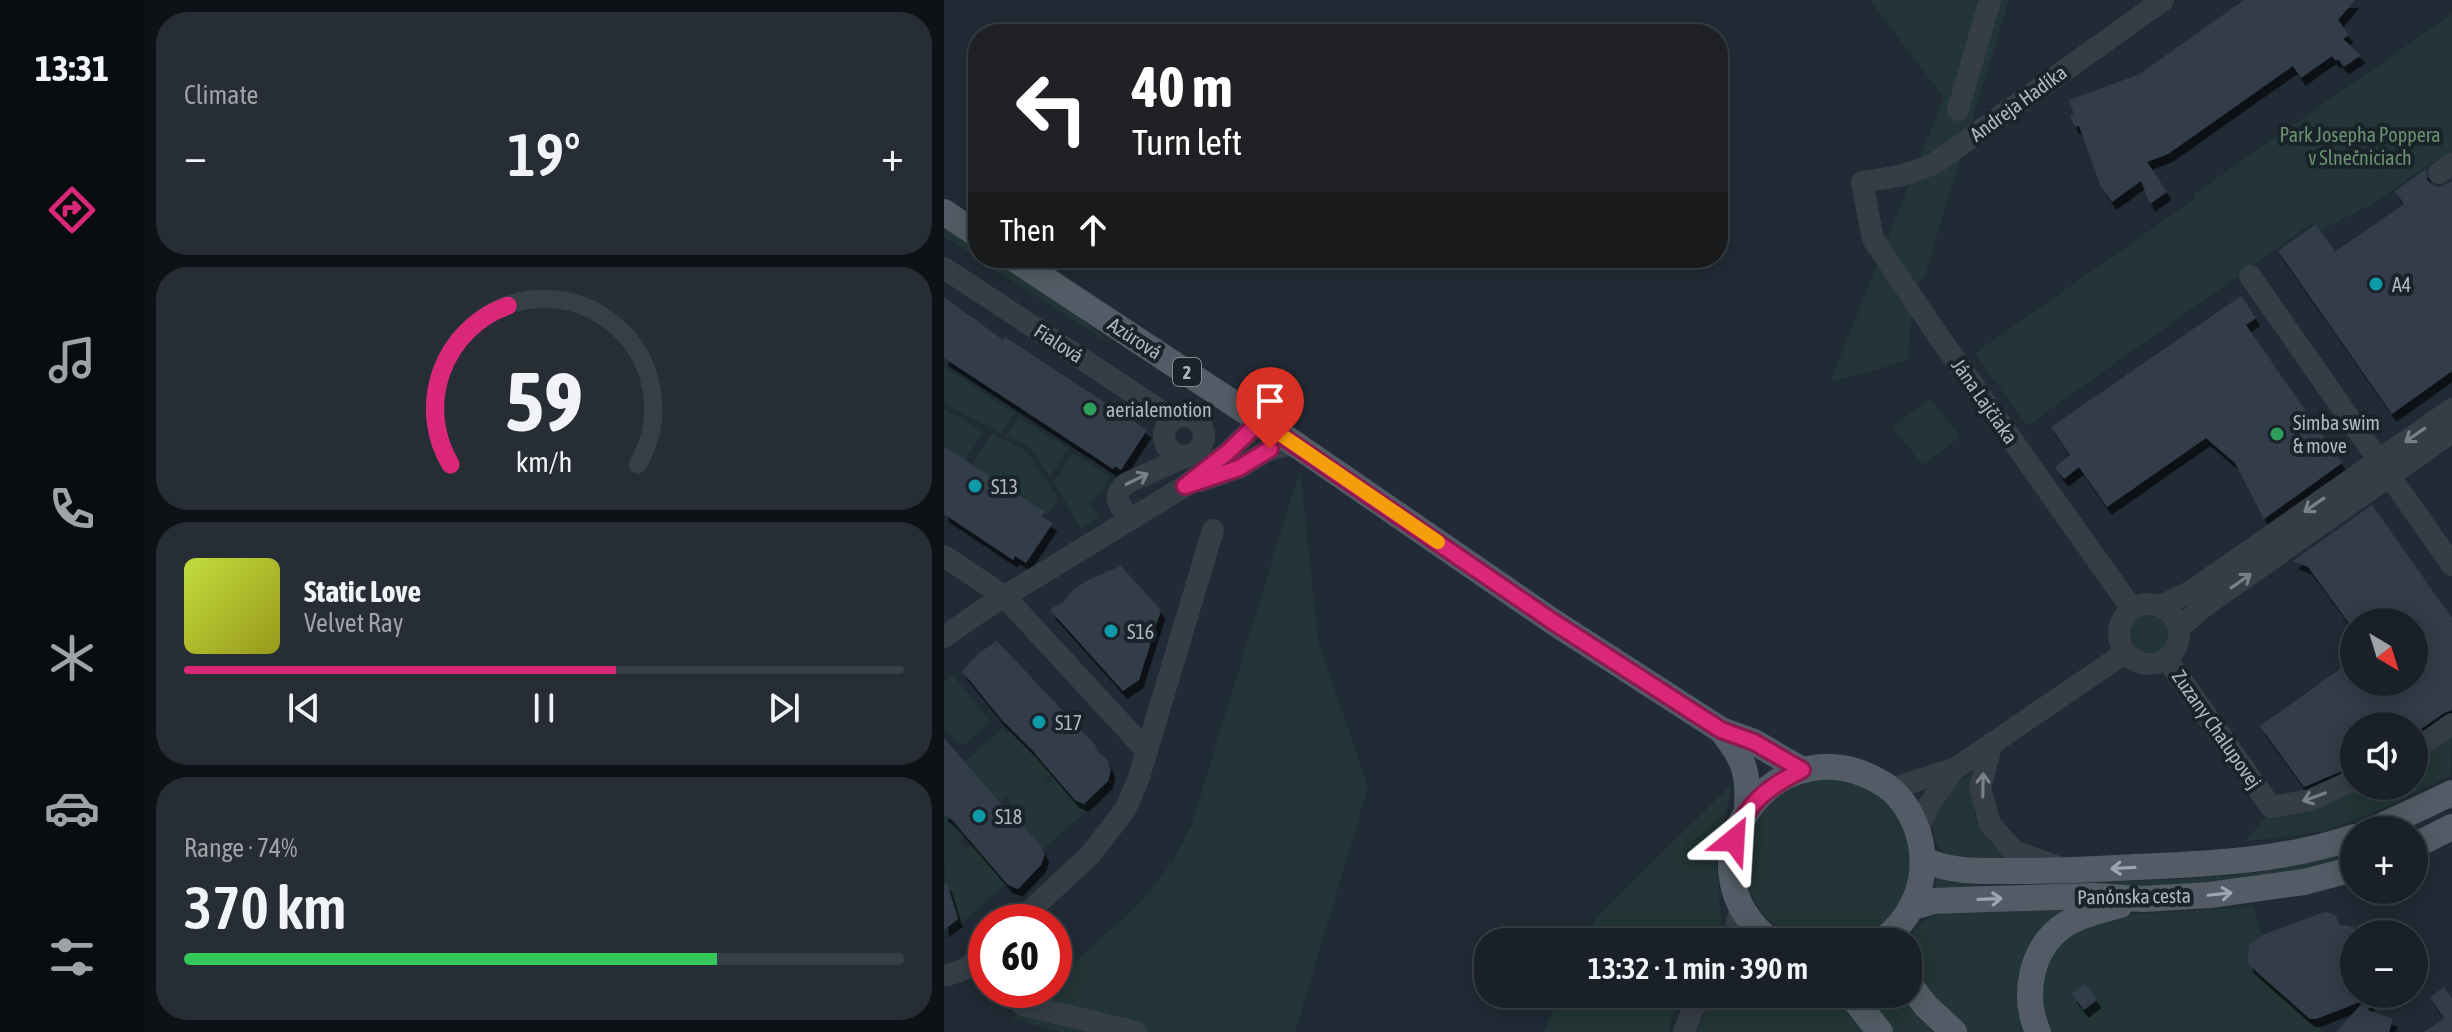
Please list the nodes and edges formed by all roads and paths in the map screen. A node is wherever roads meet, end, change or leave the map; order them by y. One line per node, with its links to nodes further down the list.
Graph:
1 (1990, 0): 3 (street)
2 (2163, 0): 4 (street, Andreja Hadíka)
3 (1958, 110)
4 (1862, 182): 22 (street, Jána Lajčiaka)
5 (944, 212): 6 (main road)
6 (968, 228)
7 (944, 268): 16 (street, Fialová, one-way to 7)
8 (1028, 268): 11 (main road, Azúrová / 2)
9 (2250, 276): 14 (street)
10 (2452, 409): 14 (street, Zuzany Chalupovej, one-way to 14)
11 (1260, 421): 13 (main road, Azúrová / 2); 15 (street)
12 (2452, 432): 14 (street, Zuzany Chalupovej)
13 (1295, 444): 15 (street); 28 (main road, Azúrová / 2)
14 (2383, 469): 19 (street); 21 (street, Zuzany Chalupovej, one-way to 21); 23 (street, Zuzany Chalupovej, one-way to 14)
15 (1185, 486): 16 (street)
16 (1131, 519): 20 (street)
17 (1213, 530): 31 (street)
18 (944, 556): 20 (street)
19 (2452, 565)
20 (1005, 597): 24 (street); 31 (street)
21 (2161, 606): 22 (street, Zuzany Chalupovej); 23 (street)
22 (2132, 609): 25 (street)
23 (2179, 628): 26 (street, Zuzany Chalupovej)
24 (944, 637)
25 (2125, 653): 26 (street, Zuzany Chalupovej); 30 (street)
26 (2166, 658): 34 (street, Zuzany Chalupovej, one-way to 26)
27 (2452, 724): 29 (street)
28 (1721, 730): 33 (main road, 2); 37 (main road, 2)
29 (2428, 741)
30 (1992, 743): 32 (street); 44 (street, one-way to 30)
31 (1147, 751): 47 (street)
32 (1956, 768): 35 (street); 40 (street)
33 (1802, 770): 35 (main road, 2); 37 (main road, 2)
34 (2340, 786)
35 (1891, 789): 40 (main road, 2)
36 (2452, 793): 38 (main road)
37 (1747, 811): 48 (main road, 2)
38 (2403, 816)
39 (2452, 827): 41 (main road)
40 (1918, 831): 43 (main road, 2)
41 (2428, 839)
42 (2340, 841): 44 (main road, Panónska cesta, one-way to 44)
43 (1923, 860): 44 (main road, Panónska cesta); 49 (main road, 2)
44 (2068, 871)
45 (2340, 873): 46 (main road, Panónska cesta, one-way to 45)
46 (2143, 899): 49 (main road, Panónska cesta, one-way to 46); 63 (main road)
47 (1037, 904)
48 (1741, 907): 50 (street); 51 (main road, 2)
49 (1913, 907): 52 (main road, 2)
50 (1736, 928)
51 (1756, 928)
52 (1897, 928)
53 (968, 968): 54 (street)
54 (944, 975)
55 (1922, 1001): 62 (main road)
56 (1036, 1008): 59 (street)
57 (1694, 1008): 60 (street)
58 (1861, 1008): 61 (main road)
59 (1136, 1032)
60 (1684, 1032)
61 (1880, 1032)
62 (1954, 1032)
63 (2038, 1032)

